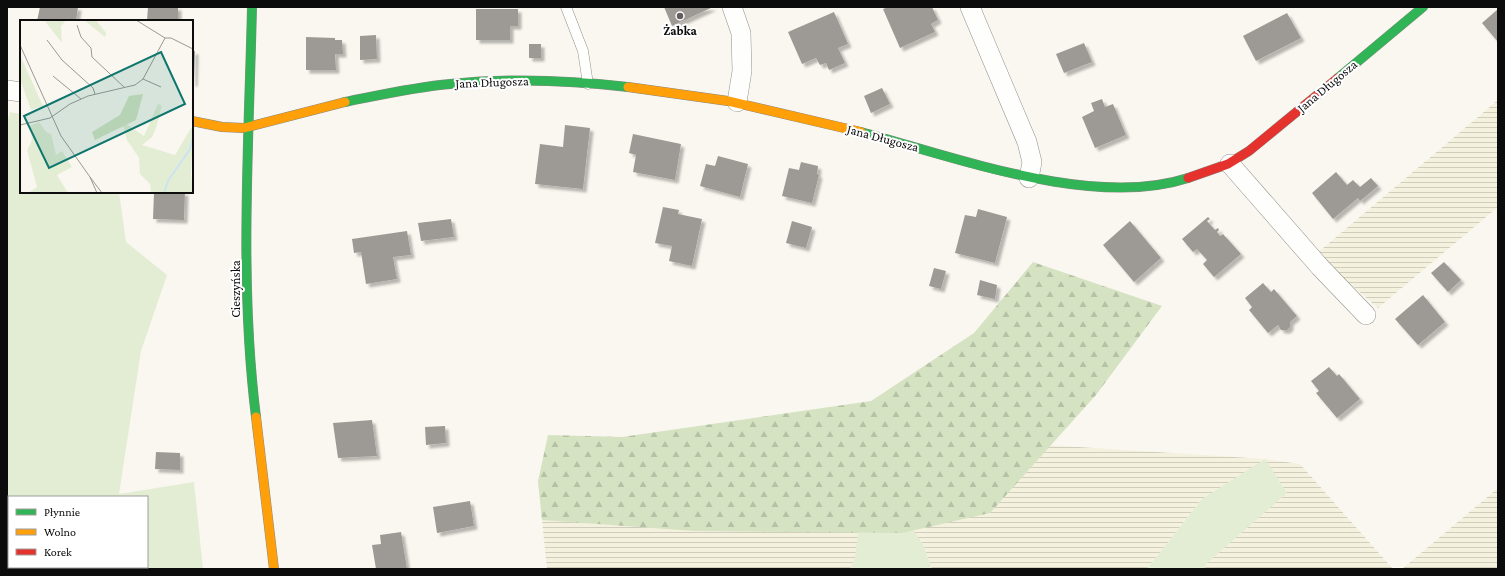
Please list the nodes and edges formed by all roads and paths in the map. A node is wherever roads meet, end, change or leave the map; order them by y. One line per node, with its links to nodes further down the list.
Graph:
1 (252, 7): 11 (street, Cieszyńska)
2 (566, 7): 6 (lane)
3 (732, 7): 9 (street)
4 (970, 7): 13 (street)
5 (1423, 7): 12 (street, Jana Długosza)
6 (588, 84): 9 (street, Jana Długosza); 11 (street, Jana Długosza)
7 (7, 90): 8 (street)
8 (20, 92)
9 (737, 102): 13 (street, Jana Długosza)
10 (193, 122): 11 (street, Jana Długosza)
11 (250, 127): 15 (street, Cieszyńska)
12 (1230, 164): 13 (street, Jana Długosza); 14 (street)
13 (1029, 178)
14 (1366, 315)
15 (274, 569)

